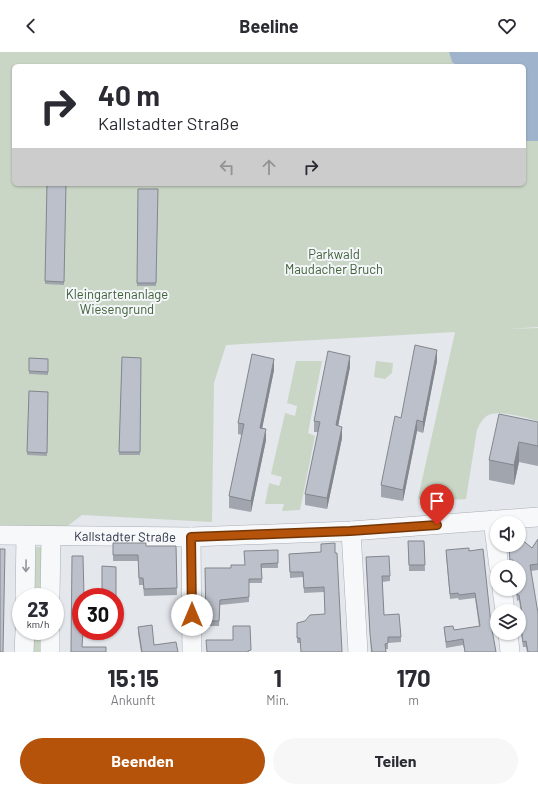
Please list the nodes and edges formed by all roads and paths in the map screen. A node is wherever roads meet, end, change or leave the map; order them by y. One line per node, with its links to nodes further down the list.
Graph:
1 (538, 517): 2 (street, Kallstadter Straße)
2 (526, 518)
3 (490, 520): 4 (street, Kallstadter Straße)
4 (350, 531): 8 (street, Kallstadter Straße); 17 (street)
5 (0, 535): 6 (street, Kallstadter Straße)
6 (26, 536): 7 (street, Kallstadter Straße); 9 (street, one-way to 9)
7 (51, 536): 8 (street, Kallstadter Straße); 10 (street)
8 (191, 537): 16 (street)
9 (25, 588)
10 (50, 588)
11 (25, 640): 14 (street)
12 (50, 640): 15 (street)
13 (509, 640): 18 (street)
14 (24, 652)
15 (50, 652)
16 (192, 652)
17 (358, 652)
18 (510, 652)

